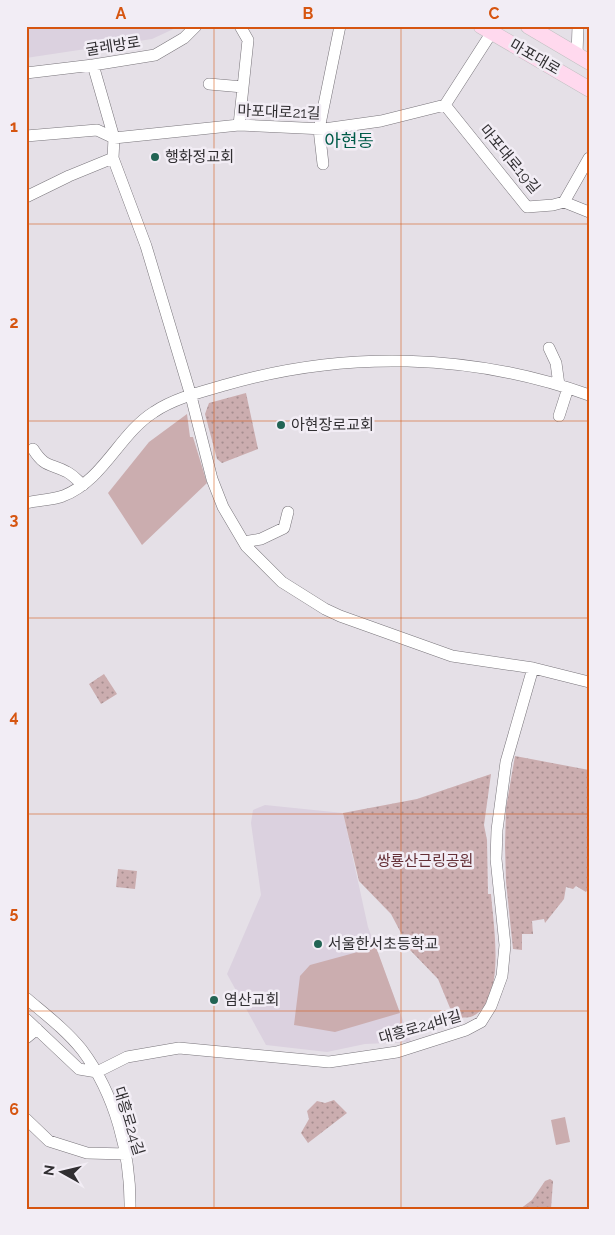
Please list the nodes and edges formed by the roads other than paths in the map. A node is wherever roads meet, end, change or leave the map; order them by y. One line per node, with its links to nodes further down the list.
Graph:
1 (196, 26): 8 (street, 굴레방로)
2 (240, 26): 11 (street)
3 (340, 26): 15 (street)
4 (528, 26): 7 (main road, 마포대로)
5 (578, 26): 7 (street, 마포대로)
6 (486, 29): 12 (main road, 마포대로); 13 (street)
7 (583, 58)
8 (93, 65): 9 (street, 굴레방로); 17 (street)
9 (26, 73)
10 (209, 84): 11 (street)
11 (243, 88): 14 (street)
12 (589, 89)
13 (445, 105): 15 (street, 마포대로21길); 22 (street, 마포대로19길)
14 (239, 125): 15 (street, 마포대로21길); 17 (street, 마포대로21길)
15 (319, 129): 20 (street)
16 (26, 136): 17 (street, 마포대로21길)
17 (114, 138): 18 (street)
18 (113, 158): 21 (street); 27 (street)
19 (589, 158): 22 (street)
20 (322, 164)
21 (26, 197)
22 (564, 202): 23 (street)
23 (589, 212)
24 (549, 348): 25 (street)
25 (564, 386): 26 (street); 27 (street); 28 (street)
26 (589, 395)
27 (191, 396): 30 (street); 33 (street)
28 (559, 416)
29 (33, 449): 30 (street)
30 (84, 485): 31 (street)
31 (26, 503)
32 (288, 512): 33 (street)
33 (244, 542): 34 (street)
34 (533, 668): 35 (street); 40 (street, 대흥로24바길)
35 (589, 682)
36 (26, 998): 40 (street, 대흥로24길)
37 (26, 1019): 38 (street, 대흥로24길)
38 (38, 1029): 39 (street); 40 (street, 대흥로24길)
39 (26, 1038)
40 (97, 1072): 42 (street, 대흥로24길)
41 (26, 1119): 42 (street)
42 (126, 1154): 43 (street, 대흥로24길)
43 (130, 1209)

